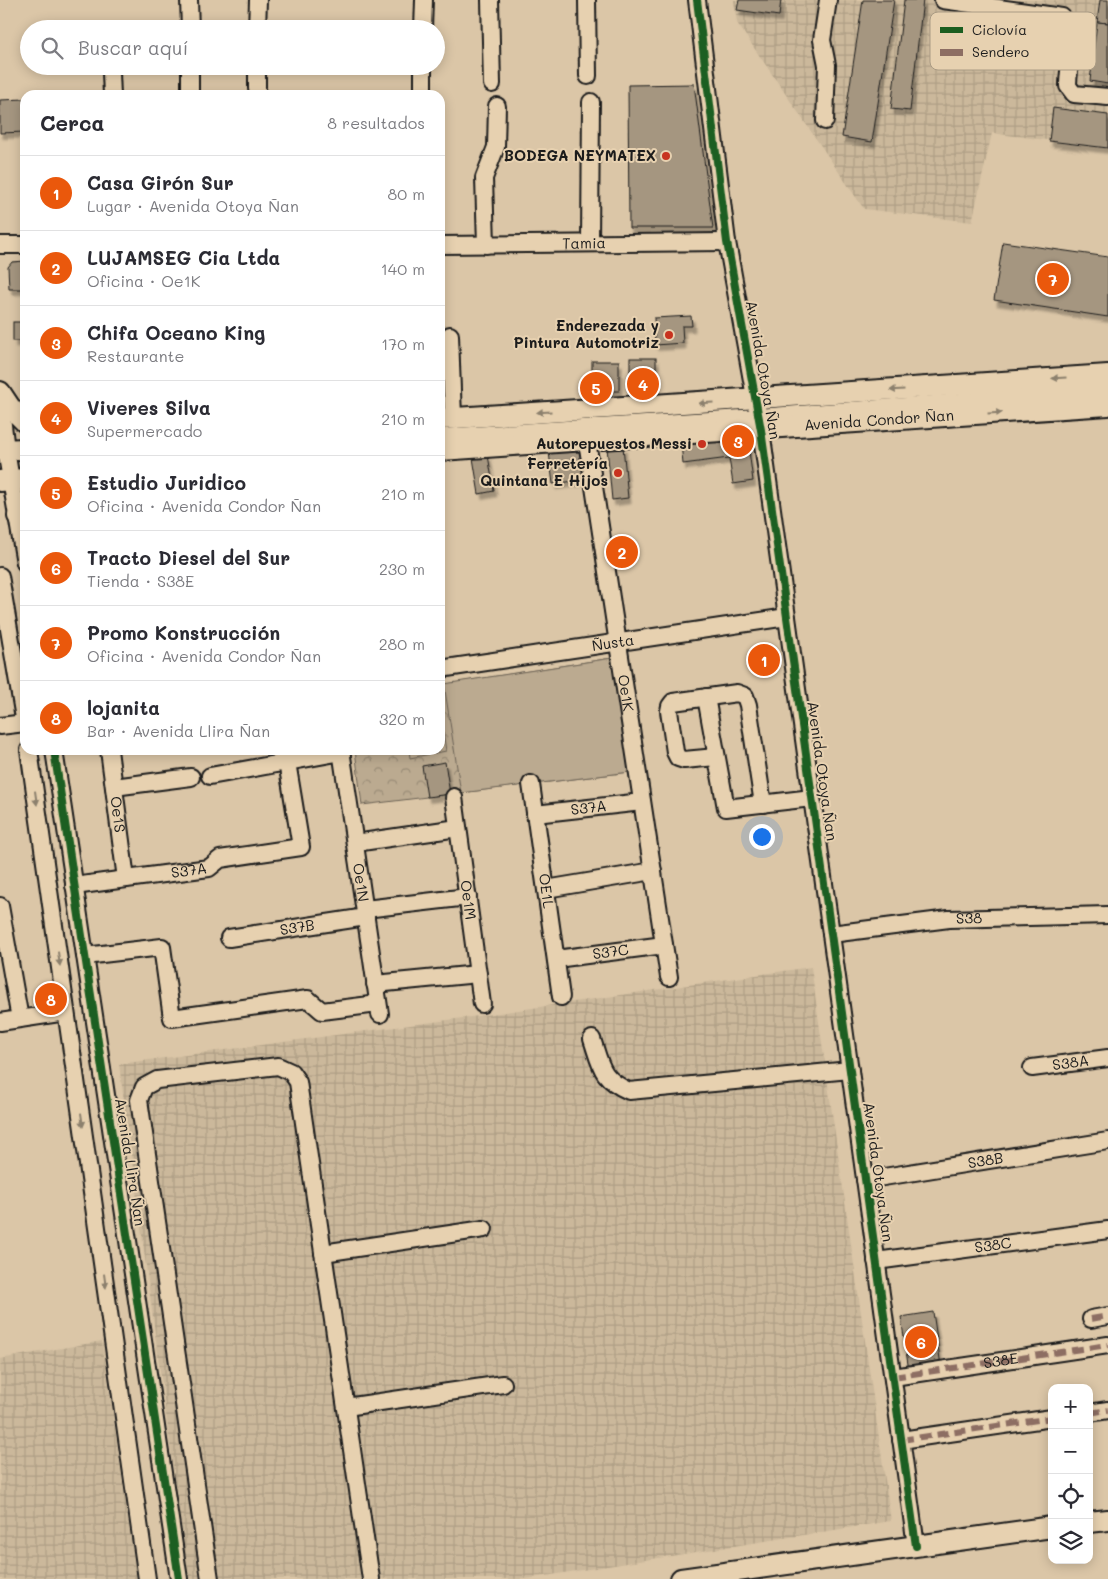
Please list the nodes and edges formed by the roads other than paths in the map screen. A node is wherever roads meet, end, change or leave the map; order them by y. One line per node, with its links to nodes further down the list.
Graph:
1 (190, 0): 10 (street)
2 (258, 0): 11 (street)
3 (424, 0): 12 (street)
4 (490, 0): 19 (street)
5 (587, 0): 18 (street)
6 (697, 0): 28 (street, Avenida Otoya Ñan)
7 (828, 0): 27 (street)
8 (943, 0): 9 (street)
9 (1027, 12)
10 (190, 20)
11 (257, 20)
12 (423, 20)
13 (1069, 70): 24 (street)
14 (111, 75): 21 (street)
15 (190, 75): 22 (street)
16 (257, 75): 20 (street)
17 (423, 75): 23 (street)
18 (588, 76)
19 (492, 84)
20 (257, 89)
21 (112, 90)
22 (190, 90)
23 (423, 90)
24 (1108, 97)
25 (591, 102): 30 (street)
26 (496, 106): 29 (street)
27 (825, 121)
28 (727, 242): 30 (street, Tamia); 40 (street, Avenida Otoya Ñan)
29 (486, 244): 30 (street, Tamia); 31 (street, Tamia)
30 (590, 244)
31 (445, 245)
32 (0, 246): 33 (street)
33 (20, 246)
34 (450, 335): 42 (street)
35 (1108, 375): 40 (main road, Avenida Condor Ñan, one-way to 40)
36 (1108, 390): 40 (street)
37 (0, 392): 41 (main road)
38 (0, 400): 46 (street)
39 (1108, 405): 40 (main road, Avenida Condor Ñan, one-way to 39)
40 (758, 416): 42 (main road, Avenida Condor Ñan, one-way to 42); 43 (street); 44 (main road, Avenida Condor Ñan); 49 (street, Avenida Otoya Ñan)
41 (20, 417)
42 (446, 418)
43 (445, 437)
44 (587, 442): 45 (main road, Avenida Condor Ñan); 50 (street, Oe1K)
45 (445, 450)
46 (10, 466): 47 (street)
47 (20, 505)
48 (0, 576): 52 (street)
49 (787, 617): 50 (street, Ñusta); 68 (street, Avenida Otoya Ñan)
50 (618, 642): 51 (street, Ñusta); 69 (street, Oe1K)
51 (445, 668)
52 (20, 694)
53 (706, 698): 61 (street); 61 (street); 70 (street)
54 (20, 724): 55 (street)
55 (0, 726)
56 (30, 755): 93 (street, one-way to 93)
57 (55, 755): 76 (street, Avenida Llira Ñan)
58 (110, 755): 66 (street, Oe1S)
59 (321, 755): 62 (street)
60 (342, 755): 73 (street, Oe1N)
61 (716, 757): 70 (street)
62 (287, 762): 63 (street); 75 (street, S37A)
63 (210, 776)
64 (191, 777): 66 (street)
65 (531, 784): 71 (street, OE1L)
66 (114, 787): 75 (street, Oe1S)
67 (454, 797): 72 (street, Oe1M)
68 (812, 798): 70 (street); 83 (street, Avenida Otoya Ñan)
69 (642, 802): 71 (street, S37A); 74 (street, Oe1K)
70 (763, 804)
71 (535, 814): 77 (street, OE1L)
72 (458, 828): 73 (street); 78 (street, Oe1M)
73 (355, 843): 80 (street, Oe1N)
74 (653, 871): 77 (street); 85 (street, Oe1K)
75 (126, 879): 76 (street, S37A)
76 (74, 886): 86 (street, Avenida Llira Ñan)
77 (546, 889): 87 (street, OE1L)
78 (468, 897): 80 (street, S37B); 88 (street, Oe1M)
79 (0, 906): 82 (street)
80 (365, 913): 84 (street, S37B); 90 (street, Oe1N)
81 (1108, 915): 83 (street, S38)
82 (2, 925): 94 (street)
83 (831, 934): 99 (street, Avenida Otoya Ñan)
84 (229, 938)
85 (668, 949): 87 (street, S37C); 89 (street, Oe1K)
86 (85, 956): 90 (street, Oe1N); 121 (street, Avenida Llira Ñan)
87 (556, 960): 91 (street, OE1L)
88 (478, 974): 90 (street); 92 (street, Oe1M)
89 (669, 978)
90 (375, 984)
91 (561, 997)
92 (482, 1004)
93 (66, 1012): 94 (street); 120 (street, one-way to 120)
94 (20, 1019): 95 (street)
95 (0, 1022)
96 (592, 1039): 99 (street)
97 (1108, 1058): 98 (street, S38A)
98 (1032, 1068)
99 (850, 1070): 101 (street, Avenida Otoya Ñan)
100 (1108, 1141): 101 (street, S38B)
101 (865, 1180): 105 (street, Avenida Otoya Ñan)
102 (484, 1229): 104 (street)
103 (1108, 1230): 105 (street, S38C)
104 (323, 1253): 111 (street); 122 (street)
105 (876, 1261): 109 (street, Avenida Otoya Ñan)
106 (1108, 1316): 107 (street)
107 (1091, 1319)
108 (1108, 1345): 109 (street, S38E)
109 (892, 1377): 115 (street, Avenida Otoya Ñan)
110 (503, 1384): 111 (street)
111 (346, 1407): 123 (street)
112 (1108, 1410): 113 (street)
113 (1093, 1412)
114 (1048, 1419): 115 (street)
115 (902, 1440): 119 (street, Avenida Otoya Ñan)
116 (1108, 1520): 117 (main road)
117 (1093, 1522)
118 (1048, 1528): 119 (main road)
119 (916, 1546): 124 (main road)
120 (147, 1579)
121 (179, 1579)
122 (210, 1579)
123 (371, 1579)
124 (681, 1579)

